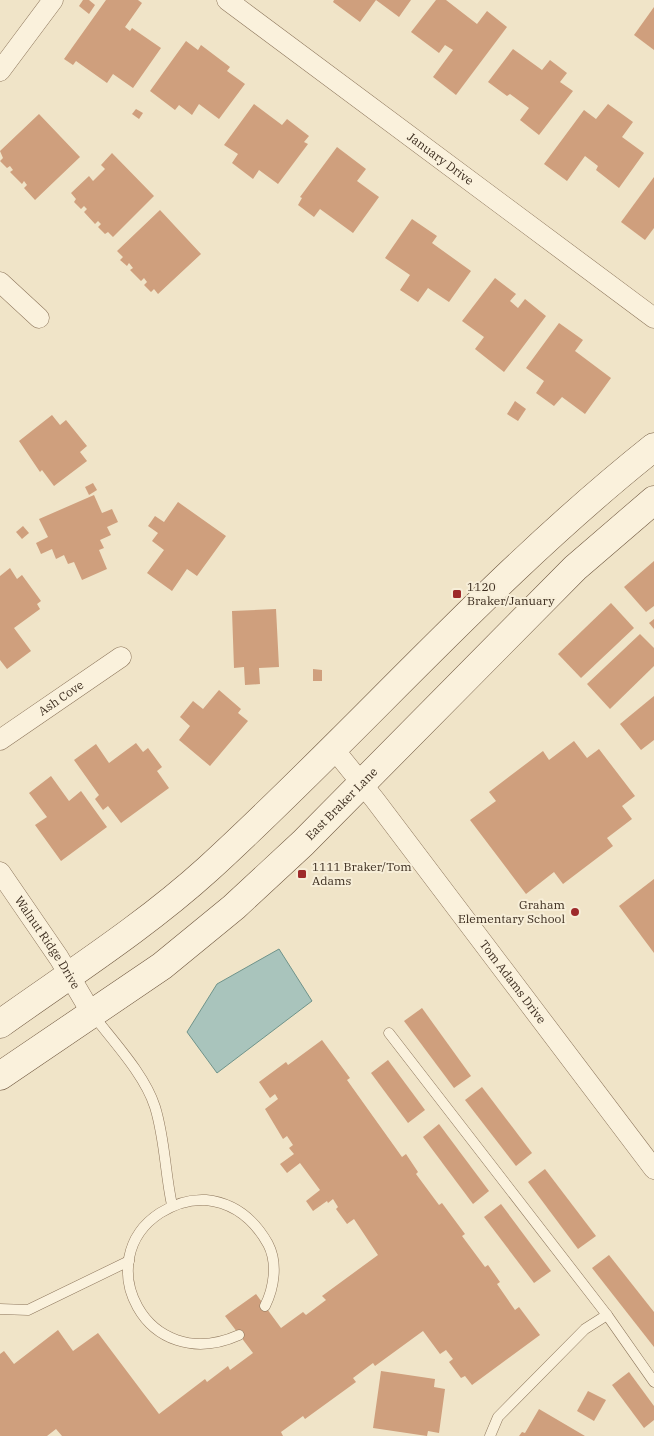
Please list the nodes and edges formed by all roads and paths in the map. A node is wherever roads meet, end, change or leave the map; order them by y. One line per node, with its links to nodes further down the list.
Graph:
1 (53, 0): 3 (street)
2 (227, 0): 6 (street, January Drive)
3 (0, 71)
4 (0, 282): 5 (street)
5 (39, 318)
6 (654, 318)
7 (654, 447): 11 (main road)
8 (654, 500): 12 (main road, East Braker Lane)
9 (121, 657): 10 (street, Ash Cove)
10 (0, 740)
11 (332, 748): 12 (street, Tom Adams Drive); 14 (main road)
12 (362, 783): 15 (main road, East Braker Lane); 19 (street, Tom Adams Drive)
13 (0, 872): 14 (street, Walnut Ridge Drive)
14 (69, 975): 15 (street, Walnut Ridge Drive); 16 (main road)
15 (92, 1014): 18 (main road, East Braker Lane); 20 (lane)
16 (0, 1024)
17 (389, 1033): 24 (lane)
18 (0, 1076)
19 (654, 1169)
20 (172, 1205): 21 (lane); 22 (lane)
21 (129, 1261): 23 (lane); 25 (lane)
22 (265, 1306)
23 (0, 1309)
24 (608, 1315): 26 (lane); 27 (lane)
25 (239, 1335)
26 (654, 1382)
27 (490, 1436)

